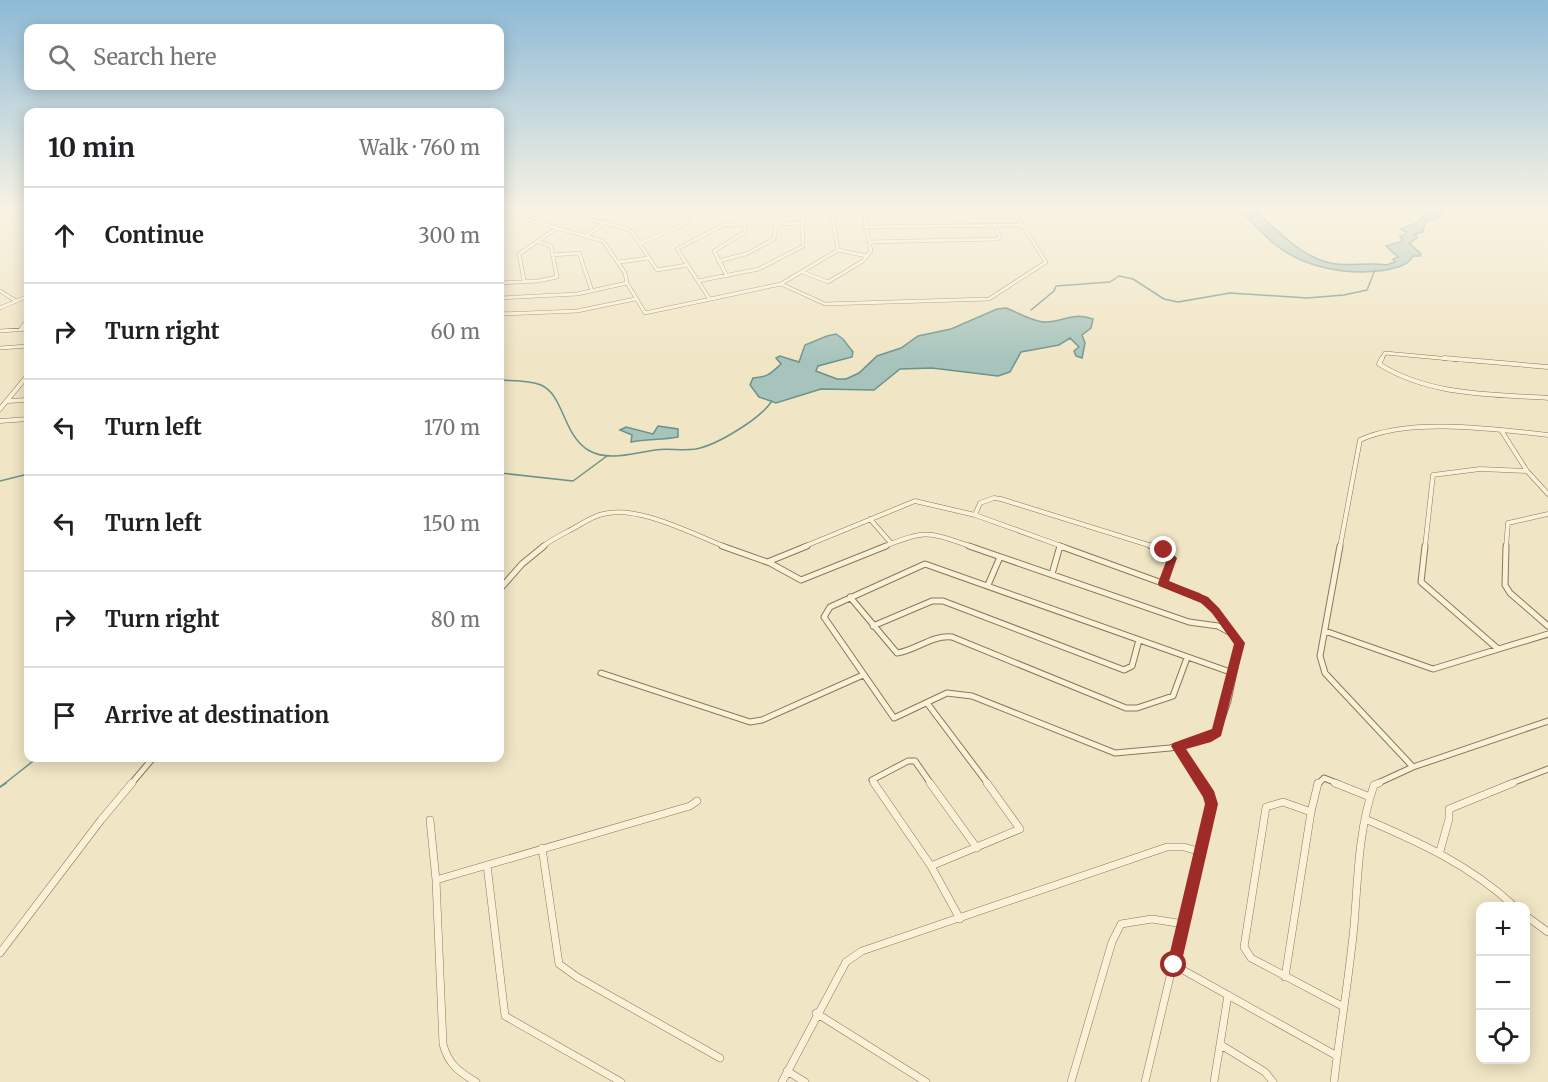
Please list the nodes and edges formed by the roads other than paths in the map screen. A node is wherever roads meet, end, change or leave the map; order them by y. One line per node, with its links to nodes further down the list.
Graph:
1 (520, 260): 16 (street)
2 (553, 260): 16 (street)
3 (582, 260): 22 (street)
4 (630, 260): 12 (street)
5 (651, 260): 13 (street)
6 (685, 260): 13 (street)
7 (777, 260): 15 (street)
8 (821, 260): 14 (street)
9 (863, 260): 14 (street)
10 (1044, 260): 20 (street)
11 (718, 261): 15 (street)
12 (619, 262): 19 (street)
13 (687, 265): 17 (street)
14 (803, 272): 20 (street)
15 (727, 276): 17 (street)
16 (524, 280): 18 (street)
17 (698, 281): 26 (street)
18 (504, 282)
19 (627, 283): 22 (street); 25 (street)
20 (781, 284): 26 (street)
21 (0, 291): 27 (street)
22 (592, 291): 24 (street)
23 (24, 298): 27 (street)
24 (504, 298)
25 (635, 298): 26 (street); 29 (street)
26 (709, 298)
27 (16, 301): 28 (street)
28 (0, 308)
29 (504, 314)
30 (24, 324): 31 (street)
31 (20, 330): 32 (street); 33 (street)
32 (24, 330)
33 (0, 331)
34 (24, 346): 35 (street)
35 (0, 348)
36 (1548, 367): 38 (street)
37 (24, 383): 40 (street)
38 (1548, 398)
39 (24, 400): 40 (street)
40 (7, 401): 41 (street)
41 (0, 409)
42 (24, 419): 43 (street)
43 (0, 421)
44 (1501, 430): 45 (street); 46 (street); 62 (street)
45 (1548, 435)
46 (1527, 471): 47 (street); 66 (street)
47 (1548, 494)
48 (1548, 514): 61 (street)
49 (975, 515): 50 (street); 52 (street); 56 (street)
50 (870, 519): 51 (street); 54 (street)
51 (891, 543): 53 (street); 54 (street)
52 (1060, 546): 55 (street); 56 (street)
53 (1000, 557): 55 (street); 58 (street)
54 (770, 561): 57 (street)
55 (1052, 574): 63 (street)
56 (1163, 583): 63 (street)
57 (504, 584)
58 (988, 585): 59 (street); 65 (street)
59 (850, 597): 60 (street); 70 (street)
60 (873, 626): 65 (street); 67 (street)
61 (1548, 626)
62 (1325, 631): 66 (street); 75 (street)
63 (1234, 634): 69 (street)
64 (1548, 634): 66 (street)
65 (1139, 640): 67 (street)
66 (1498, 649)
67 (1187, 658): 69 (street)
68 (601, 672): 70 (street)
69 (1233, 673): 73 (street)
70 (863, 675): 71 (street)
71 (927, 703): 73 (street); 83 (street)
72 (1548, 721): 75 (street)
73 (1177, 746): 85 (street)
74 (150, 762): 94 (street)
75 (1413, 767): 77 (street)
76 (1548, 769): 84 (street)
77 (1370, 797): 79 (street); 80 (street)
78 (697, 801): 82 (street)
79 (1311, 812): 96 (street); 96 (street)
80 (1365, 819): 84 (street); 98 (street)
81 (430, 820): 88 (street)
82 (542, 848): 86 (street); 102 (street)
83 (977, 848): 87 (street); 87 (street)
84 (1440, 851): 89 (street)
85 (1201, 852): 90 (street); 92 (street)
86 (487, 865): 88 (street); 105 (street)
87 (931, 866): 90 (street)
88 (436, 880): 104 (street)
89 (1510, 902)
90 (960, 919): 99 (street)
91 (1530, 919): 93 (street)
92 (1184, 924): 95 (street); 109 (street)
93 (1548, 932)
94 (0, 954)
95 (1174, 965): 97 (street); 110 (street)
96 (1285, 977): 98 (street)
97 (1228, 995): 100 (street); 101 (street)
98 (1342, 1006): 101 (street)
99 (816, 1014): 103 (street); 108 (street)
100 (1221, 1045): 111 (street); 112 (street)
101 (1337, 1056): 113 (street)
102 (720, 1059)
103 (787, 1071): 106 (street); 107 (street)
104 (476, 1082)
105 (621, 1082)
106 (782, 1082)
107 (805, 1082)
108 (926, 1082)
109 (1071, 1082)
110 (1145, 1082)
111 (1214, 1082)
112 (1273, 1082)
113 (1334, 1082)

